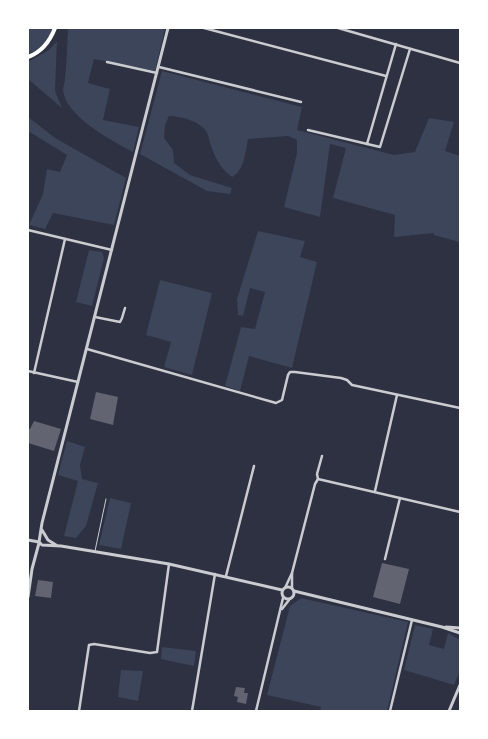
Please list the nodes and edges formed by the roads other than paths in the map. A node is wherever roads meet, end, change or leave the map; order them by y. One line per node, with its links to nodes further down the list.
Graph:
1 (55, 28): 7 (highway)
2 (168, 28): 10 (street)
3 (204, 28): 12 (street)
4 (338, 28): 5 (street)
5 (396, 44): 6 (street); 12 (street)
6 (410, 49): 9 (street); 15 (street)
7 (28, 57)
8 (107, 62): 11 (street)
9 (460, 63)
10 (159, 67): 11 (street); 13 (street)
11 (157, 73): 18 (street)
12 (386, 76): 15 (street)
13 (301, 102)
14 (308, 130): 15 (street)
15 (367, 144)
16 (28, 230): 17 (street)
17 (65, 239): 18 (street); 23 (street)
18 (112, 250): 20 (street)
19 (125, 308): 20 (street)
20 (95, 316): 21 (street)
21 (87, 349): 24 (street); 25 (street)
22 (28, 372): 23 (street)
23 (34, 373): 24 (street)
24 (79, 382): 34 (street)
25 (397, 394): 26 (street); 30 (street)
26 (460, 408)
27 (322, 456): 29 (street)
28 (254, 466): 45 (street)
29 (318, 479): 30 (street); 44 (street)
30 (375, 491): 31 (street)
31 (400, 498): 33 (street); 41 (street)
32 (106, 499): 40 (lane)
33 (460, 512)
34 (41, 528): 35 (street); 38 (street)
35 (44, 536): 37 (street); 38 (street)
36 (28, 540): 38 (street)
37 (48, 540): 38 (street); 39 (street)
38 (41, 543): 39 (street); 50 (street)
39 (61, 546): 40 (street)
40 (94, 552): 42 (street)
41 (385, 559)
42 (170, 564): 43 (street); 58 (street)
43 (215, 573): 45 (street); 59 (street)
44 (292, 573): 46 (street); 47 (street)
45 (226, 576): 47 (street)
46 (293, 590): 47 (street); 48 (street); 49 (street)
47 (283, 592): 51 (street); 52 (street)
48 (304, 595): 49 (street); 53 (street)
49 (294, 596): 51 (street)
50 (28, 597)
51 (289, 600): 52 (street)
52 (280, 611): 60 (street)
53 (412, 620): 54 (street); 61 (street)
54 (442, 627): 55 (street); 56 (street)
55 (460, 628)
56 (460, 633)
57 (460, 685): 62 (street)
58 (79, 711)
59 (192, 711)
60 (256, 711)
61 (390, 711)
62 (449, 711)

